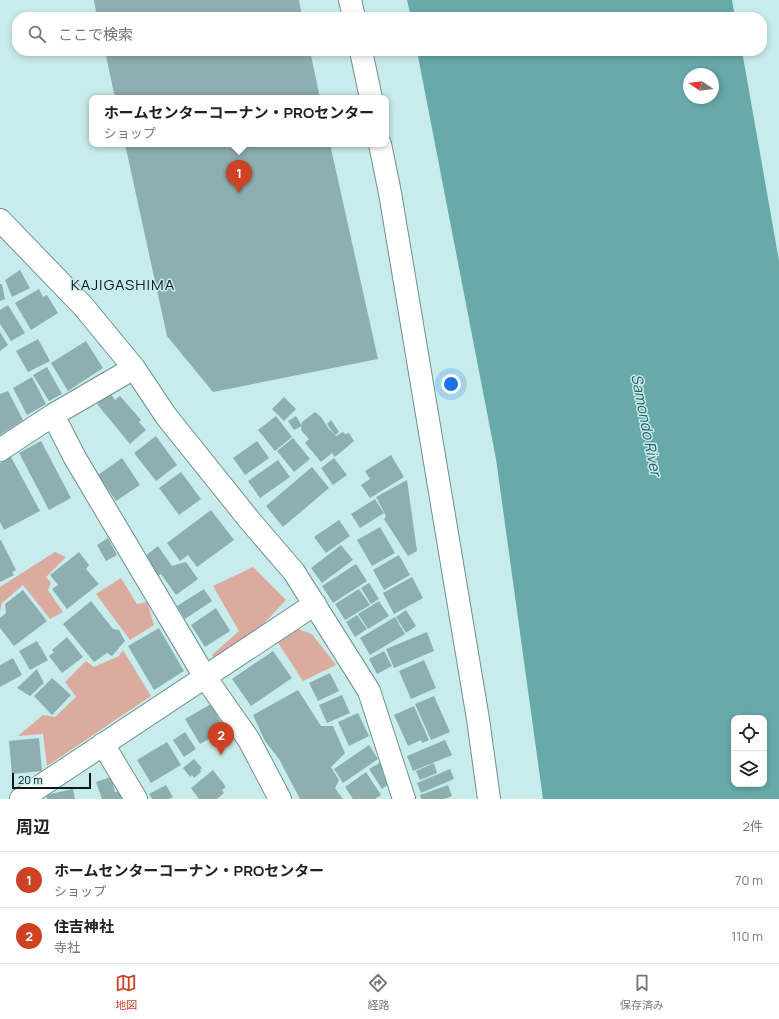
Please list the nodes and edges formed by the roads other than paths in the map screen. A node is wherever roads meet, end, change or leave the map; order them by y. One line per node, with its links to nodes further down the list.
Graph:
1 (350, 0): 2 (street)
2 (353, 12)
3 (362, 56): 4 (street)
4 (369, 95)
5 (381, 147): 17 (street)
6 (0, 220): 7 (street)
7 (134, 368): 8 (street); 10 (street)
8 (53, 415): 9 (street); 11 (street)
9 (0, 450)
10 (315, 604): 11 (street); 13 (street)
11 (205, 677): 12 (street); 16 (street)
12 (103, 744): 14 (street); 15 (street)
13 (399, 796)
14 (21, 799)
15 (136, 799)
16 (280, 799)
17 (489, 799)

